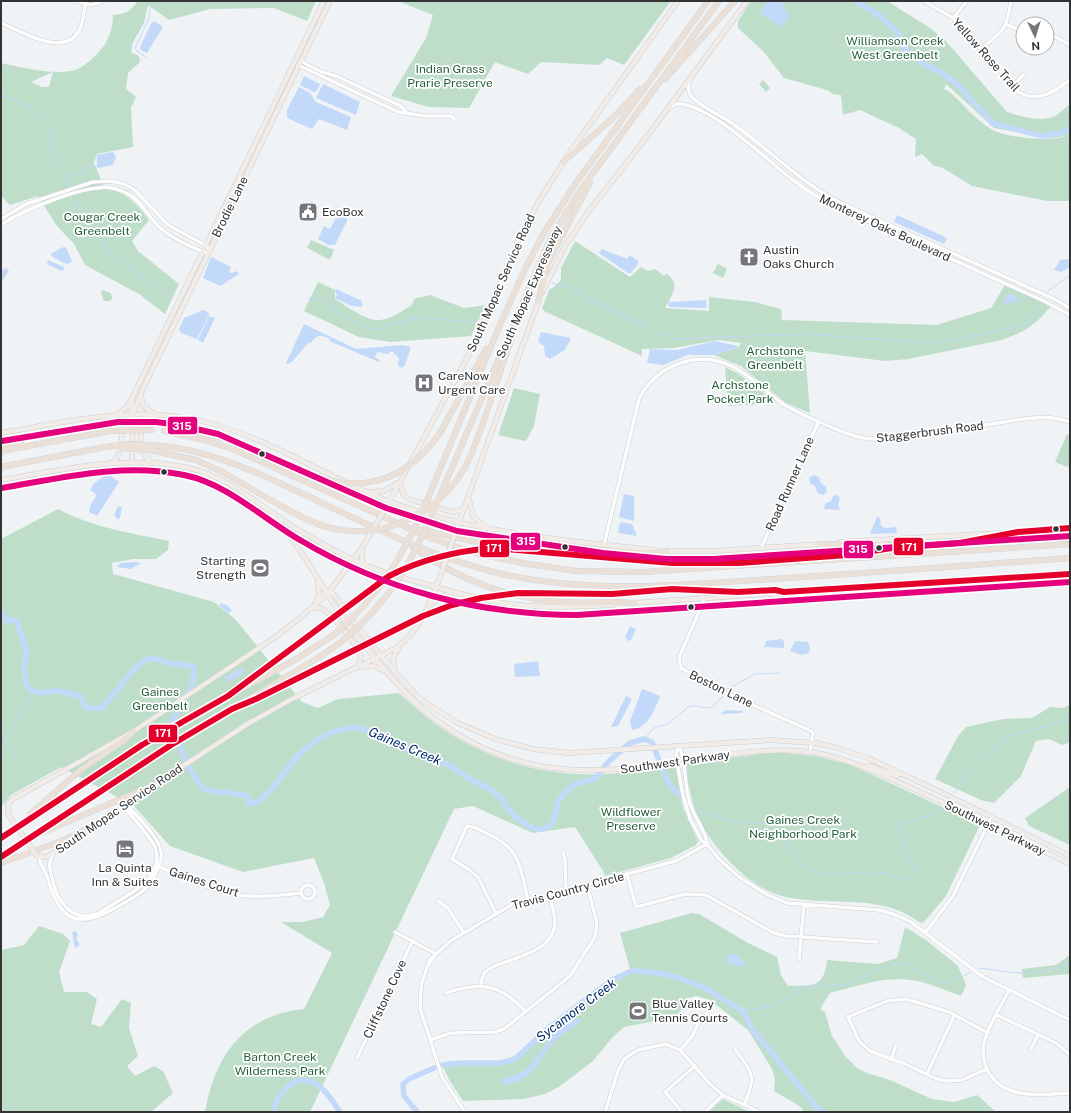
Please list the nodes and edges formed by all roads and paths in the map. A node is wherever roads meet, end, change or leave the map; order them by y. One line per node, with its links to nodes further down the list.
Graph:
1 (76, 1): 13 (street)
2 (103, 1): 13 (street)
3 (324, 1): 21 (main road, Brodie Lane)
4 (330, 1): 22 (main road, Brodie Lane)
5 (678, 1): 35 (main road, South Mopac Service Road)
6 (708, 1): 25 (highway, South Mopac Expressway)
7 (719, 1): 28 (highway, South Mopac Expressway)
8 (735, 1): 28 (highway)
9 (747, 1): 24 (main road, South Mopac Service Road)
10 (924, 1): 14 (street, Yellow Rose Trail)
11 (967, 1): 14 (street)
12 (1011, 1): 16 (street)
13 (86, 5): 15 (street)
14 (953, 18): 20 (street, Yellow Rose Trail)
15 (1, 23)
16 (1006, 25): 17 (street); 20 (street)
17 (1015, 28)
18 (1055, 37): 19 (street)
19 (1070, 45)
20 (981, 49): 27 (street, Yellow Rose Trail)
21 (295, 61): 22 (street); 32 (main road, Brodie Lane)
22 (300, 63): 30 (street); 30 (street); 34 (main road, Brodie Lane)
23 (1024, 74): 27 (street)
24 (691, 77): 29 (main road, South Mopac Service Road); 43 (street, Monterey Oaks Boulevard)
25 (650, 79): 35 (highway); 46 (highway, South Mopac Expressway)
26 (1070, 80): 27 (street, Yellow Rose Trail)
27 (1012, 87)
28 (655, 89): 36 (highway, South Mopac Expressway)
29 (669, 107): 41 (main road, South Mopac Service Road); 45 (street, Monterey Oaks Boulevard)
30 (407, 113): 31 (street)
31 (455, 120)
32 (258, 136): 33 (main road, Brodie Lane); 34 (main road)
33 (249, 155): 37 (main road); 40 (main road, Brodie Lane)
34 (253, 159): 37 (main road, Brodie Lane)
35 (563, 162): 67 (main road, South Mopac Service Road)
36 (593, 174): 41 (highway); 42 (highway, South Mopac Expressway)
37 (244, 178): 40 (main road, Brodie Lane)
38 (1, 219): 40 (street)
39 (1, 225): 40 (street)
40 (206, 250): 44 (main road, Brodie Lane); 47 (main road, Brodie Lane)
41 (538, 302): 69 (main road, South Mopac Service Road)
42 (522, 303): 60 (highway, bridge); 116 (highway, South Mopac Expressway, bridge)
43 (1070, 308)
44 (175, 309): 47 (main road); 49 (main road, Brodie Lane)
45 (1070, 315)
46 (499, 326): 56 (highway, bridge); 115 (highway, South Mopac Expressway, bridge)
47 (170, 332): 48 (main road, Brodie Lane)
48 (142, 391): 50 (main road, Brodie Lane); 52 (main road)
49 (133, 396): 50 (main road, Brodie Lane); 51 (main road)
50 (133, 413): 51 (main road); 52 (main road); 63 (main road, Brodie Lane)
51 (117, 414): 53 (main road)
52 (156, 414): 64 (main road); 68 (main road)
53 (106, 415): 57 (main road); 62 (main road)
54 (819, 420): 55 (street, Staggerbrush Road); 85 (street, Staggerbrush Road); 87 (street, Road Runner Lane)
55 (1070, 422)
56 (164, 431): 58 (highway, bridge); 74 (highway)
57 (1, 433)
58 (43, 442): 59 (highway); 61 (highway)
59 (1, 446)
60 (152, 448): 65 (highway, bridge); 84 (highway)
61 (1, 451)
62 (114, 462): 63 (main road); 66 (main road)
63 (132, 463): 64 (main road)
64 (153, 463): 71 (main road)
65 (1, 467)
66 (1, 480)
67 (400, 482): 68 (main road); 70 (main road, South Mopac Service Road); 72 (main road)
68 (367, 491): 70 (main road)
69 (468, 499): 72 (main road, South Mopac Service Road); 75 (main road)
70 (388, 502): 73 (main road); 86 (main road, South Mopac Service Road, bridge)
71 (265, 506): 90 (main road); 97 (main road, Southwest Parkway)
72 (466, 506): 73 (main road, South Mopac Service Road)
73 (458, 526): 75 (main road); 99 (main road, South Mopac Service Road, bridge)
74 (410, 528): 88 (highway); 93 (highway)
75 (486, 528): 85 (main road)
76 (1070, 528): 77 (main road)
77 (1059, 529): 78 (main road); 79 (main road)
78 (1018, 532): 82 (main road); 91 (highway)
79 (1070, 532)
80 (1070, 538): 81 (highway)
81 (1063, 541): 82 (highway, bridge); 83 (highway); 93 (highway)
82 (820, 544): 87 (main road)
83 (1070, 544)
84 (409, 545): 98 (highway); 105 (highway)
85 (604, 545): 88 (main road)
86 (362, 548): 90 (main road, South Mopac Service Road); 92 (main road)
87 (760, 548): 88 (main road)
88 (667, 551)
89 (1068, 558): 98 (highway)
90 (354, 560): 92 (main road); 101 (main road, South Mopac Service Road)
91 (698, 564): 93 (highway); 115 (highway, bridge)
92 (364, 565): 99 (main road)
93 (706, 567)
94 (1070, 571): 95 (main road)
95 (1057, 574): 96 (main road); 102 (main road)
96 (1070, 574)
97 (318, 579): 101 (main road, Southwest Parkway); 106 (main road)
98 (716, 583): 100 (highway)
99 (436, 587): 103 (main road); 107 (main road, South Mopac Service Road)
100 (672, 589): 102 (highway); 116 (highway, bridge)
101 (330, 592): 106 (main road, South Mopac Service Road); 110 (main road, Southwest Parkway); 111 (main road, Southwest Parkway)
102 (784, 592): 104 (main road)
103 (456, 593): 105 (main road); 107 (main road)
104 (704, 598): 105 (main road); 118 (street, Boston Lane)
105 (635, 603)
106 (315, 604): 108 (main road, South Mopac Service Road)
107 (429, 607): 109 (main road, South Mopac Service Road)
108 (311, 609): 112 (main road); 117 (main road, South Mopac Service Road)
109 (403, 643): 110 (main road, South Mopac Service Road); 114 (main road)
110 (381, 656): 111 (main road, South Mopac Service Road); 114 (main road, Southwest Parkway)
111 (376, 659): 112 (main road, South Mopac Service Road); 113 (main road, Southwest Parkway)
112 (358, 668): 113 (main road); 125 (main road, South Mopac Service Road)
113 (386, 671): 122 (main road, Southwest Parkway)
114 (395, 672): 119 (main road, Southwest Parkway)
115 (228, 696): 130 (highway, South Mopac Expressway)
116 (232, 709): 131 (highway, South Mopac Expressway)
117 (134, 731): 130 (highway); 136 (main road, South Mopac Service Road, bridge)
118 (812, 742): 119 (main road, Southwest Parkway); 120 (street); 124 (main road, Southwest Parkway)
119 (679, 746): 121 (street); 122 (street)
120 (810, 752): 121 (main road, Southwest Parkway); 123 (main road, Southwest Parkway)
121 (683, 761): 122 (main road, Southwest Parkway); 133 (street)
122 (677, 762): 133 (street)
123 (865, 767): 124 (main road); 128 (main road, Southwest Parkway)
124 (900, 773): 127 (main road, Southwest Parkway)
125 (154, 785): 126 (main road, South Mopac Service Road); 131 (highway)
126 (125, 805): 129 (main road, South Mopac Service Road); 141 (street)
127 (992, 816): 128 (street); 137 (main road, Southwest Parkway)
128 (988, 823): 140 (main road, Southwest Parkway); 156 (street)
129 (99, 824): 135 (main road, South Mopac Service Road); 139 (highway)
130 (20, 825): 132 (highway, South Mopac Expressway)
131 (34, 835): 138 (highway, South Mopac Expressway)
132 (1, 838)
133 (707, 844): 142 (street, Travis Country Circle); 151 (street)
134 (562, 852): 146 (street)
135 (54, 853): 136 (main road, South Mopac Service Road); 143 (street)
136 (38, 856): 144 (street)
137 (1070, 856)
138 (1, 857)
139 (1, 863)
140 (1070, 864)
141 (157, 866): 147 (street, Gaines Court); 153 (street)
142 (627, 874): 145 (street, Travis Country Circle); 157 (street)
143 (54, 883): 144 (street); 153 (street)
144 (49, 884): 153 (street)
145 (587, 885): 146 (street, Travis Country Circle); 165 (street)
146 (566, 890): 148 (street, Travis Country Circle)
147 (301, 892): 147 (street, Gaines Court)
148 (549, 894): 149 (street, Travis Country Circle); 162 (street)
149 (528, 900): 152 (street, Travis Country Circle); 152 (street)
150 (438, 901): 155 (street)
151 (804, 905): 156 (street); 157 (street)
152 (496, 913): 155 (street, Travis Country Circle)
153 (96, 916)
154 (396, 932): 158 (street)
155 (464, 933): 160 (street, Travis Country Circle)
156 (925, 933): 163 (street)
157 (801, 937): 159 (street); 161 (street)
158 (413, 940): 160 (street); 178 (street, Cliffstone Cove)
159 (876, 942)
160 (436, 954): 172 (street, Travis Country Circle)
161 (799, 959)
162 (480, 986): 164 (street); 165 (street)
163 (1009, 990): 168 (street); 169 (street)
164 (446, 993)
165 (526, 1012): 172 (street)
166 (955, 1014): 170 (street); 179 (street); 182 (street)
167 (702, 1015): 176 (street)
168 (997, 1015): 170 (street); 171 (street)
169 (1070, 1020)
170 (988, 1033): 181 (street)
171 (1038, 1035): 175 (street); 177 (street)
172 (430, 1040): 186 (street, Travis Country Circle)
173 (896, 1045): 179 (street)
174 (735, 1049): 185 (street)
175 (1032, 1049)
176 (680, 1050): 180 (street); 187 (street)
177 (1070, 1055)
178 (356, 1058)
179 (891, 1060): 182 (street)
180 (695, 1066): 184 (street); 188 (street)
181 (987, 1069): 182 (street); 183 (street)
182 (927, 1074)
183 (1070, 1094)
184 (724, 1095): 185 (street); 189 (street)
185 (744, 1105): 190 (street)
186 (465, 1112)
187 (605, 1112)
188 (682, 1112)
189 (705, 1112)
190 (760, 1112)

